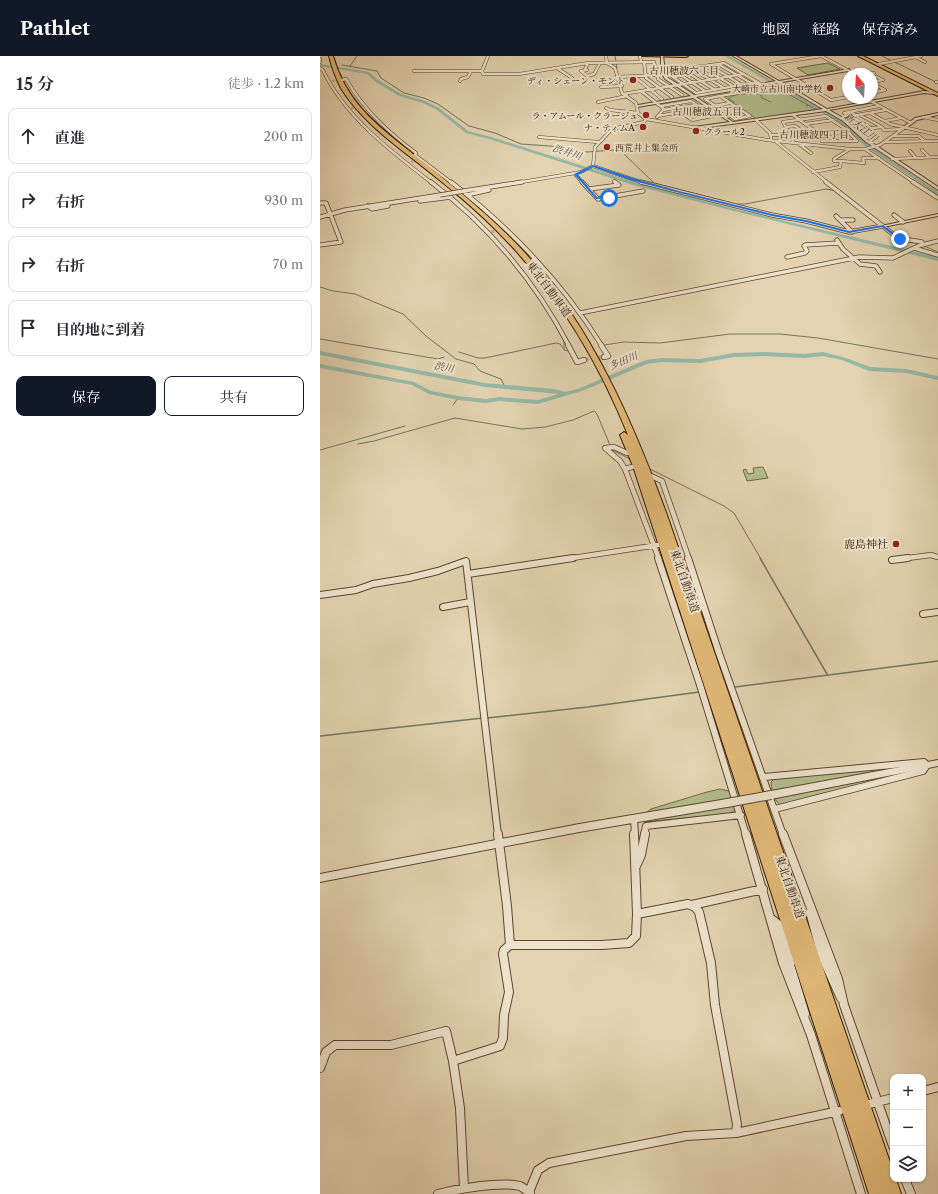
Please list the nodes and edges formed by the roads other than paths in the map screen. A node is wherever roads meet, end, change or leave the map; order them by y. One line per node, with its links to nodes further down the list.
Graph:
1 (327, 56): 26 (highway, 東北自動車道)
2 (331, 56): 26 (highway, 東北自動車道)
3 (488, 56): 34 (street)
4 (606, 56): 21 (street)
5 (641, 56): 6 (highway); 17 (street)
6 (662, 56): 7 (highway); 36 (street)
7 (686, 56)
8 (734, 56): 59 (street)
9 (791, 56): 16 (street)
10 (860, 56): 76 (highway)
11 (863, 56): 23 (highway)
12 (908, 56): 15 (street)
13 (921, 56): 14 (street)
14 (915, 57): 15 (street); 18 (street)
15 (911, 58): 23 (street)
16 (797, 60): 30 (street); 50 (street)
17 (642, 62): 21 (street); 35 (street); 43 (street)
18 (925, 62)
19 (588, 63): 20 (street); 20 (street); 28 (street)
20 (600, 63): 21 (street)
21 (607, 63): 45 (street)
22 (718, 64): 24 (street); 39 (street); 41 (street)
23 (879, 64): 82 (highway)
24 (709, 65): 25 (street); 46 (street)
25 (700, 66): 29 (street); 48 (street)
26 (331, 67): 214 (highway, 東北自動車道)
27 (320, 68): 165 (street)
28 (557, 68): 34 (street); 47 (street)
29 (691, 68): 31 (street); 52 (street)
30 (844, 68)
31 (682, 69): 37 (street); 54 (street)
32 (414, 71): 33 (street)
33 (471, 71): 34 (street); 53 (street)
34 (482, 71)
35 (656, 71): 36 (street); 40 (street)
36 (663, 71): 37 (street); 61 (street)
37 (673, 71): 44 (street)
38 (842, 71): 50 (street)
39 (744, 74): 41 (street); 57 (street)
40 (656, 75): 43 (street); 66 (street)
41 (737, 75): 46 (street); 58 (street)
42 (635, 76): 43 (street); 45 (street); 74 (street)
43 (645, 76): 71 (street)
44 (681, 76): 56 (street); 60 (street)
45 (617, 77): 65 (street)
46 (728, 77): 48 (street); 62 (street)
47 (572, 78)
48 (719, 78): 52 (street); 67 (street)
49 (878, 78): 55 (street)
50 (796, 79): 59 (street); 64 (street)
51 (342, 80): 166 (street)
52 (710, 80): 54 (street); 72 (street)
53 (460, 81)
54 (701, 81): 56 (street); 75 (street)
55 (878, 81)
56 (692, 82): 60 (street); 78 (street)
57 (758, 82): 58 (street); 63 (street)
58 (751, 83): 62 (street)
59 (777, 83): 63 (street); 106 (street)
60 (683, 84): 61 (street); 78 (street)
61 (676, 85): 66 (street); 86 (street)
62 (742, 85): 67 (street)
63 (763, 85): 84 (street); 86 (street)
64 (806, 85): 70 (street); 73 (street)
65 (622, 86): 69 (street); 81 (street)
66 (668, 86): 71 (street); 85 (street)
67 (733, 86): 72 (street)
68 (878, 86): 80 (street)
69 (601, 87)
70 (794, 87)
71 (659, 88): 74 (street); 85 (street)
72 (724, 88): 75 (street)
73 (812, 88): 79 (street); 88 (street)
74 (649, 90): 77 (street); 87 (street)
75 (715, 90): 78 (street)
76 (925, 90): 82 (highway); 90 (street)
77 (641, 91): 81 (street); 89 (street)
78 (705, 91)
79 (799, 91)
80 (878, 92)
81 (623, 94): 83 (street)
82 (937, 94)
83 (628, 96): 91 (street); 97 (street)
84 (720, 96): 93 (street); 99 (street)
85 (672, 97): 87 (street)
86 (694, 97): 92 (street); 101 (street)
87 (662, 98): 89 (street)
88 (842, 99)
89 (653, 100): 92 (street)
90 (878, 101)
91 (598, 102)
92 (657, 103): 97 (street); 98 (street)
93 (730, 103): 99 (street); 99 (street)
94 (861, 104): 106 (street)
95 (876, 104): 100 (street)
96 (696, 105): 98 (street); 103 (street); 104 (street)
97 (638, 106): 108 (street)
98 (661, 106): 104 (street)
99 (715, 106): 101 (street)
100 (879, 106): 105 (street); 116 (street)
101 (709, 107): 103 (street); 128 (street)
102 (606, 108): 108 (street)
103 (701, 108): 107 (street); 107 (street)
104 (663, 110): 115 (street)
105 (886, 110): 109 (street); 112 (street)
106 (823, 111): 114 (street); 137 (street)
107 (681, 112): 115 (street)
108 (638, 113): 121 (street)
109 (870, 113): 110 (street); 117 (street)
110 (860, 114): 116 (street); 135 (street)
111 (888, 114): 112 (street)
112 (893, 114): 120 (street)
113 (938, 114): 119 (street)
114 (793, 115): 123 (street); 124 (street)
115 (658, 116): 122 (street)
116 (850, 116): 134 (street)
117 (877, 116): 118 (street); 127 (street)
118 (882, 116)
119 (923, 117): 126 (street); 129 (street)
120 (901, 118): 127 (street); 129 (street)
121 (646, 119): 122 (street); 153 (street)
122 (654, 119): 133 (street)
123 (756, 120): 128 (street); 145 (street)
124 (799, 120): 125 (street); 130 (street); 131 (street)
125 (832, 120): 130 (street); 140 (street)
126 (938, 120)
127 (885, 121): 136 (street)
128 (733, 123): 133 (street)
129 (911, 123): 136 (street)
130 (805, 124): 144 (street)
131 (786, 127): 142 (street); 143 (street)
132 (923, 127): 139 (street)
133 (695, 128): 149 (street)
134 (871, 128): 135 (street); 137 (street)
135 (882, 128): 136 (street)
136 (903, 128): 139 (street); 147 (street)
137 (856, 130): 160 (street)
138 (934, 130): 141 (street)
139 (918, 131): 141 (street)
140 (850, 133): 144 (street); 150 (street)
141 (929, 133): 146 (street)
142 (789, 134): 143 (street); 145 (street); 157 (street)
143 (806, 134): 144 (street)
144 (819, 134): 154 (street)
145 (771, 135): 149 (street)
146 (937, 135)
147 (894, 136): 151 (street); 155 (street); 156 (street)
148 (539, 137): 153 (street)
149 (773, 141): 157 (street); 177 (street)
150 (857, 141): 154 (street); 162 (street)
151 (924, 141): 152 (street); 156 (street)
152 (938, 141)
153 (598, 142): 174 (street)
154 (822, 142): 159 (street)
155 (885, 142): 156 (street); 160 (street)
156 (898, 142)
157 (794, 143): 158 (street)
158 (799, 143): 159 (street); 167 (street)
159 (823, 146): 161 (street)
160 (874, 147): 162 (street); 172 (street)
161 (852, 149): 162 (street); 173 (street)
162 (867, 149): 170 (street)
163 (922, 150): 168 (street)
164 (910, 151): 171 (street)
165 (395, 152): 176 (street); 176 (street)
166 (416, 153): 175 (street); 175 (street)
167 (811, 153)
168 (929, 157): 169 (street); 171 (street)
169 (938, 157)
170 (880, 158): 173 (street); 187 (street)
171 (916, 158): 172 (street)
172 (892, 159): 183 (street)
173 (841, 161): 177 (street)
174 (593, 166): 178 (street); 201 (street)
175 (432, 167): 181 (street)
176 (418, 171): 186 (street)
177 (813, 172): 200 (street)
178 (575, 174): 179 (street); 182 (street)
179 (540, 179): 181 (street); 185 (street); 189 (street, bridge)
180 (614, 181): 182 (street)
181 (458, 188): 185 (street)
182 (589, 189): 184 (street)
183 (938, 190)
184 (643, 192)
185 (467, 195): 195 (street)
186 (451, 197): 189 (street); 198 (street)
187 (938, 198)
188 (320, 203): 190 (street)
189 (368, 206): 190 (street)
190 (331, 214): 194 (street); 205 (street)
191 (894, 215): 199 (street)
192 (938, 215): 199 (street)
193 (836, 216): 196 (street)
194 (320, 218)
195 (497, 220): 202 (street); 202 (street)
196 (840, 220): 197 (street); 201 (street)
197 (853, 220)
198 (476, 221): 204 (street); 204 (street)
199 (903, 222): 200 (street)
200 (882, 226): 201 (street); 203 (street)
201 (852, 232)
202 (515, 236): 211 (street)
203 (938, 240): 206 (street)
204 (497, 242): 213 (street)
205 (320, 245)
206 (913, 248): 207 (street); 209 (street)
207 (938, 255)
208 (788, 257): 209 (street)
209 (854, 258): 210 (street); 211 (street)
210 (880, 272)
211 (580, 313): 212 (street)
212 (604, 357)
213 (584, 360)
214 (608, 390): 215 (highway, 東北自動車道); 216 (highway, 東北自動車道)
215 (629, 452): 216 (highway, 東北自動車道); 216 (street)
216 (639, 467): 217 (street); 228 (street); 257 (highway, 東北自動車道); 258 (highway, 東北自動車道)
217 (656, 545): 220 (street); 230 (street)
218 (938, 557): 219 (street)
219 (892, 560)
220 (468, 574): 221 (street); 222 (street)
221 (320, 595)
222 (470, 602): 223 (street); 232 (street)
223 (443, 607)
224 (938, 612): 225 (street)
225 (923, 614)
226 (938, 763): 227 (street)
227 (927, 765): 228 (street); 229 (street); 231 (street, bridge)
228 (764, 777): 229 (street)
229 (775, 809): 236 (street)
230 (741, 815): 233 (street); 235 (street)
231 (634, 819): 232 (street); 233 (street)
232 (499, 843): 234 (street); 240 (street)
233 (636, 866): 238 (street)
234 (320, 878)
235 (764, 889): 237 (street); 239 (street)
236 (807, 896): 241 (street); 241 (street)
237 (692, 905): 238 (street); 250 (street)
238 (637, 914): 240 (street)
239 (772, 920): 242 (street); 242 (street)
240 (510, 945): 243 (street)
241 (844, 1005): 248 (street)
242 (811, 1035): 249 (street)
243 (453, 1061): 244 (street); 253 (street)
244 (320, 1068)
245 (938, 1087): 246 (street)
246 (926, 1090)
247 (890, 1099): 248 (street)
248 (873, 1103): 251 (street)
249 (836, 1112): 250 (street); 256 (street)
250 (736, 1133): 254 (street)
251 (890, 1140)
252 (906, 1182): 259 (street)
253 (464, 1188): 254 (street); 255 (street)
254 (530, 1193)
255 (438, 1194)
256 (862, 1194)
257 (877, 1194)
258 (893, 1194)
259 (910, 1194)

